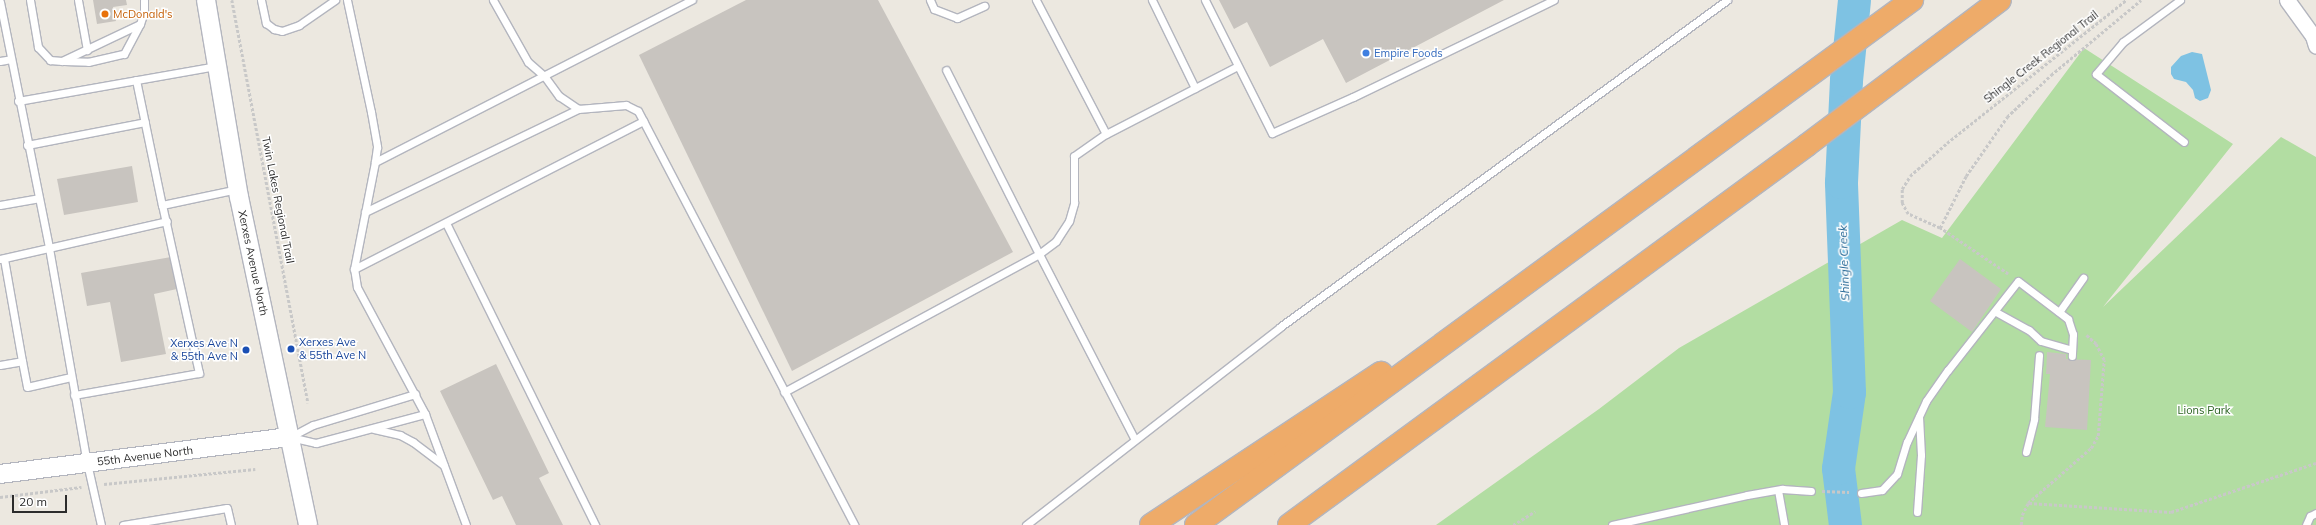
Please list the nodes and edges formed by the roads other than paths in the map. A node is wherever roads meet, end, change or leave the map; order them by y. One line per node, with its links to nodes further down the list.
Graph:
1 (30, 0): 27 (lane)
2 (78, 0): 24 (lane)
3 (144, 0): 22 (lane)
4 (206, 0): 28 (street, Xerxes Avenue North)
5 (261, 0): 6 (lane)
6 (335, 0)
7 (347, 0): 41 (lane)
8 (493, 0): 31 (lane)
9 (692, 0): 31 (lane)
10 (930, 0): 21 (lane)
11 (1036, 0): 38 (lane)
12 (1152, 0): 33 (lane)
13 (1205, 0): 29 (lane)
14 (1554, 0): 29 (lane)
15 (1727, 0): 68 (lane)
16 (1912, 0): 52 (highway)
17 (2000, 0): 89 (highway)
18 (2180, 0): 39 (lane)
19 (2287, 0): 23 (street)
20 (0, 5): 25 (lane)
21 (984, 6)
22 (140, 24): 24 (lane); 27 (lane)
23 (2316, 46)
24 (87, 50): 27 (lane)
25 (11, 59): 26 (lane); 34 (lane)
26 (0, 61)
27 (62, 61)
28 (217, 66): 32 (lane); 42 (street, Xerxes Avenue North)
29 (1238, 66): 33 (lane)
30 (946, 70): 50 (lane)
31 (545, 77): 35 (lane); 41 (lane)
32 (136, 80): 34 (lane); 37 (lane)
33 (1195, 88): 38 (lane)
34 (18, 101): 40 (lane)
35 (578, 109): 36 (lane); 46 (lane)
36 (643, 121): 48 (lane); 61 (lane)
37 (145, 122): 40 (lane); 45 (lane)
38 (1106, 134): 50 (lane)
39 (2184, 142)
40 (27, 145): 43 (lane)
41 (375, 162): 46 (lane)
42 (238, 189): 45 (lane); 67 (street, Xerxes Avenue North)
43 (38, 198): 44 (lane); 49 (lane)
44 (0, 205)
45 (162, 205): 47 (lane)
46 (365, 212): 53 (lane)
47 (167, 221): 49 (lane); 63 (lane)
48 (446, 223): 53 (lane); 84 (lane)
49 (49, 248): 51 (lane); 60 (lane)
50 (1039, 254): 61 (lane); 68 (lane)
51 (2, 259): 58 (lane)
52 (1549, 267): 87 (highway); 88 (highway)
53 (354, 269): 62 (lane)
54 (2083, 278): 56 (lane)
55 (1996, 312): 56 (lane); 56 (lane); 65 (lane)
56 (2059, 312)
57 (2039, 355): 69 (lane)
58 (22, 361): 59 (lane); 60 (lane)
59 (0, 365)
60 (71, 377): 63 (lane)
61 (784, 392): 85 (lane)
62 (415, 394): 64 (lane); 67 (lane)
63 (74, 395): 70 (lane)
64 (425, 414): 66 (lane); 71 (lane)
65 (1919, 416): 75 (lane); 76 (lane)
66 (372, 428): 67 (lane); 71 (lane)
67 (290, 437): 70 (street, 55th Avenue North); 82 (street, Xerxes Avenue North)
68 (1134, 438): 86 (lane)
69 (2026, 452)
70 (87, 463): 72 (street, 55th Avenue North); 79 (lane)
71 (444, 466): 83 (lane)
72 (0, 474)
73 (1778, 490): 74 (lane); 90 (lane); 91 (lane)
74 (1812, 491)
75 (1861, 493)
76 (1917, 512)
77 (2316, 513): 92 (lane)
78 (141, 524): 80 (lane); 81 (lane)
79 (101, 525)
80 (123, 525)
81 (231, 525)
82 (308, 525)
83 (466, 525)
84 (595, 525)
85 (854, 525)
86 (1026, 525)
87 (1151, 525)
88 (1196, 525)
89 (1289, 525)
90 (1612, 525)
91 (1784, 525)
92 (2306, 525)

